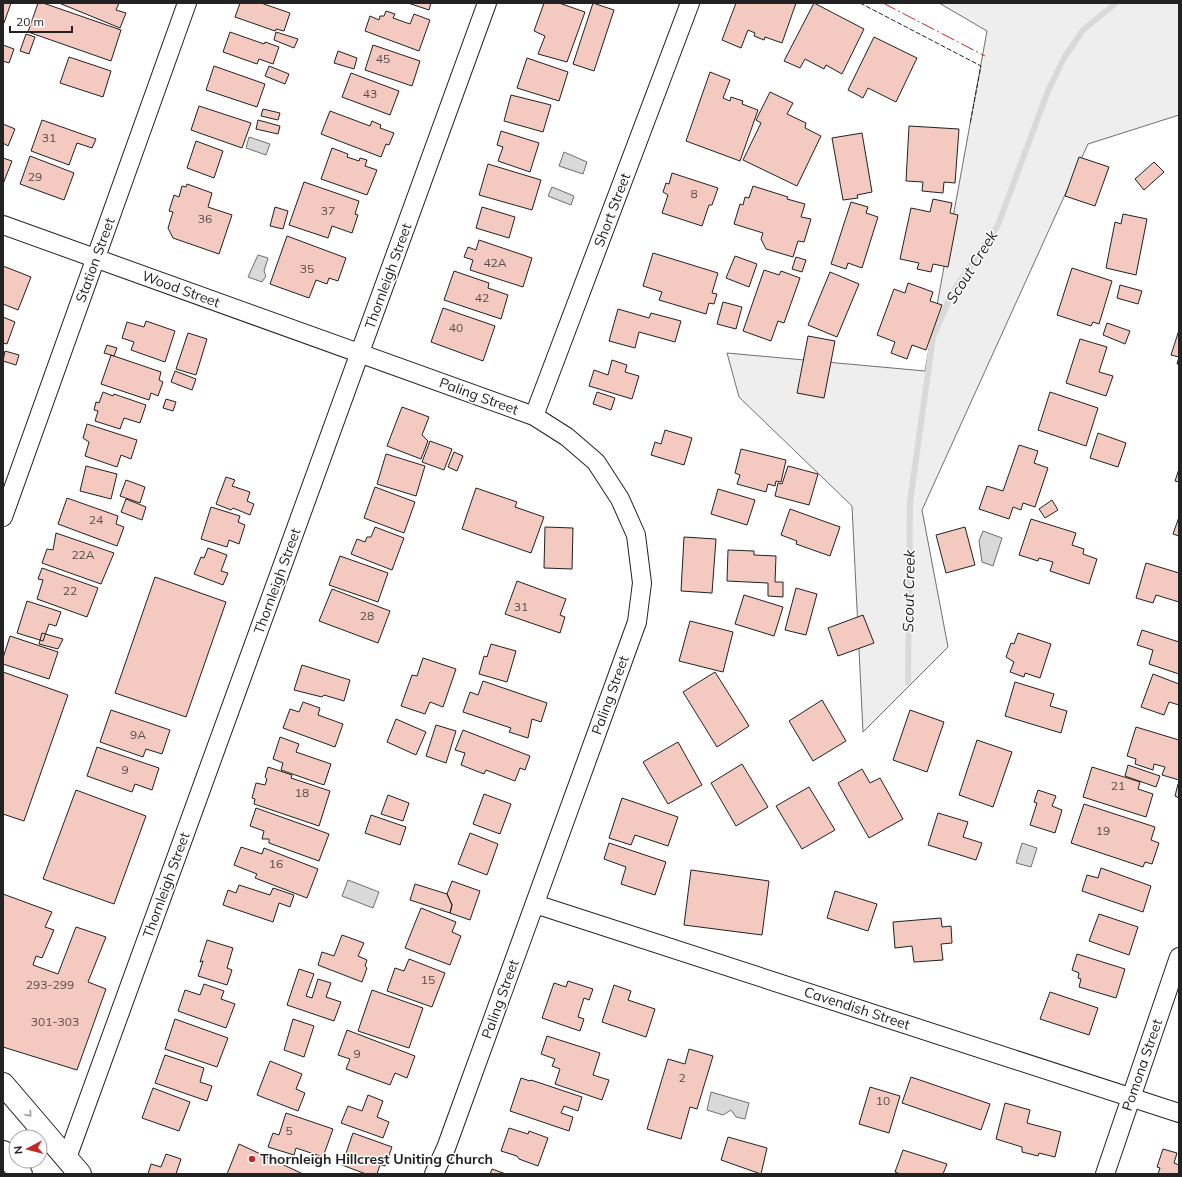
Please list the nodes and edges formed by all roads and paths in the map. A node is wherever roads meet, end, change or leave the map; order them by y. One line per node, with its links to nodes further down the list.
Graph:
1 (187, 3): 5 (street, Station Street)
2 (487, 3): 6 (street, Thornleigh Street)
3 (690, 3): 7 (street, Short Street)
4 (3, 225): 5 (street, Wood Street)
5 (95, 259): 6 (street, Wood Street); 8 (street, Station Street)
6 (360, 354): 7 (street, Paling Street); 15 (street, Thornleigh Street)
7 (534, 416): 9 (street, Paling Street)
8 (3, 517)
9 (535, 904): 12 (street, Cavendish Street); 17 (street, Paling Street)
10 (1179, 957): 12 (street, Pomona Street)
11 (3, 1084): 15 (highway, one-way to 15)
12 (1131, 1097): 13 (street, Cavendish Street); 18 (street, Pomona Street)
13 (1179, 1113)
14 (3, 1152): 16 (highway)
15 (73, 1166)
16 (20, 1174)
17 (434, 1174)
18 (1105, 1174)

